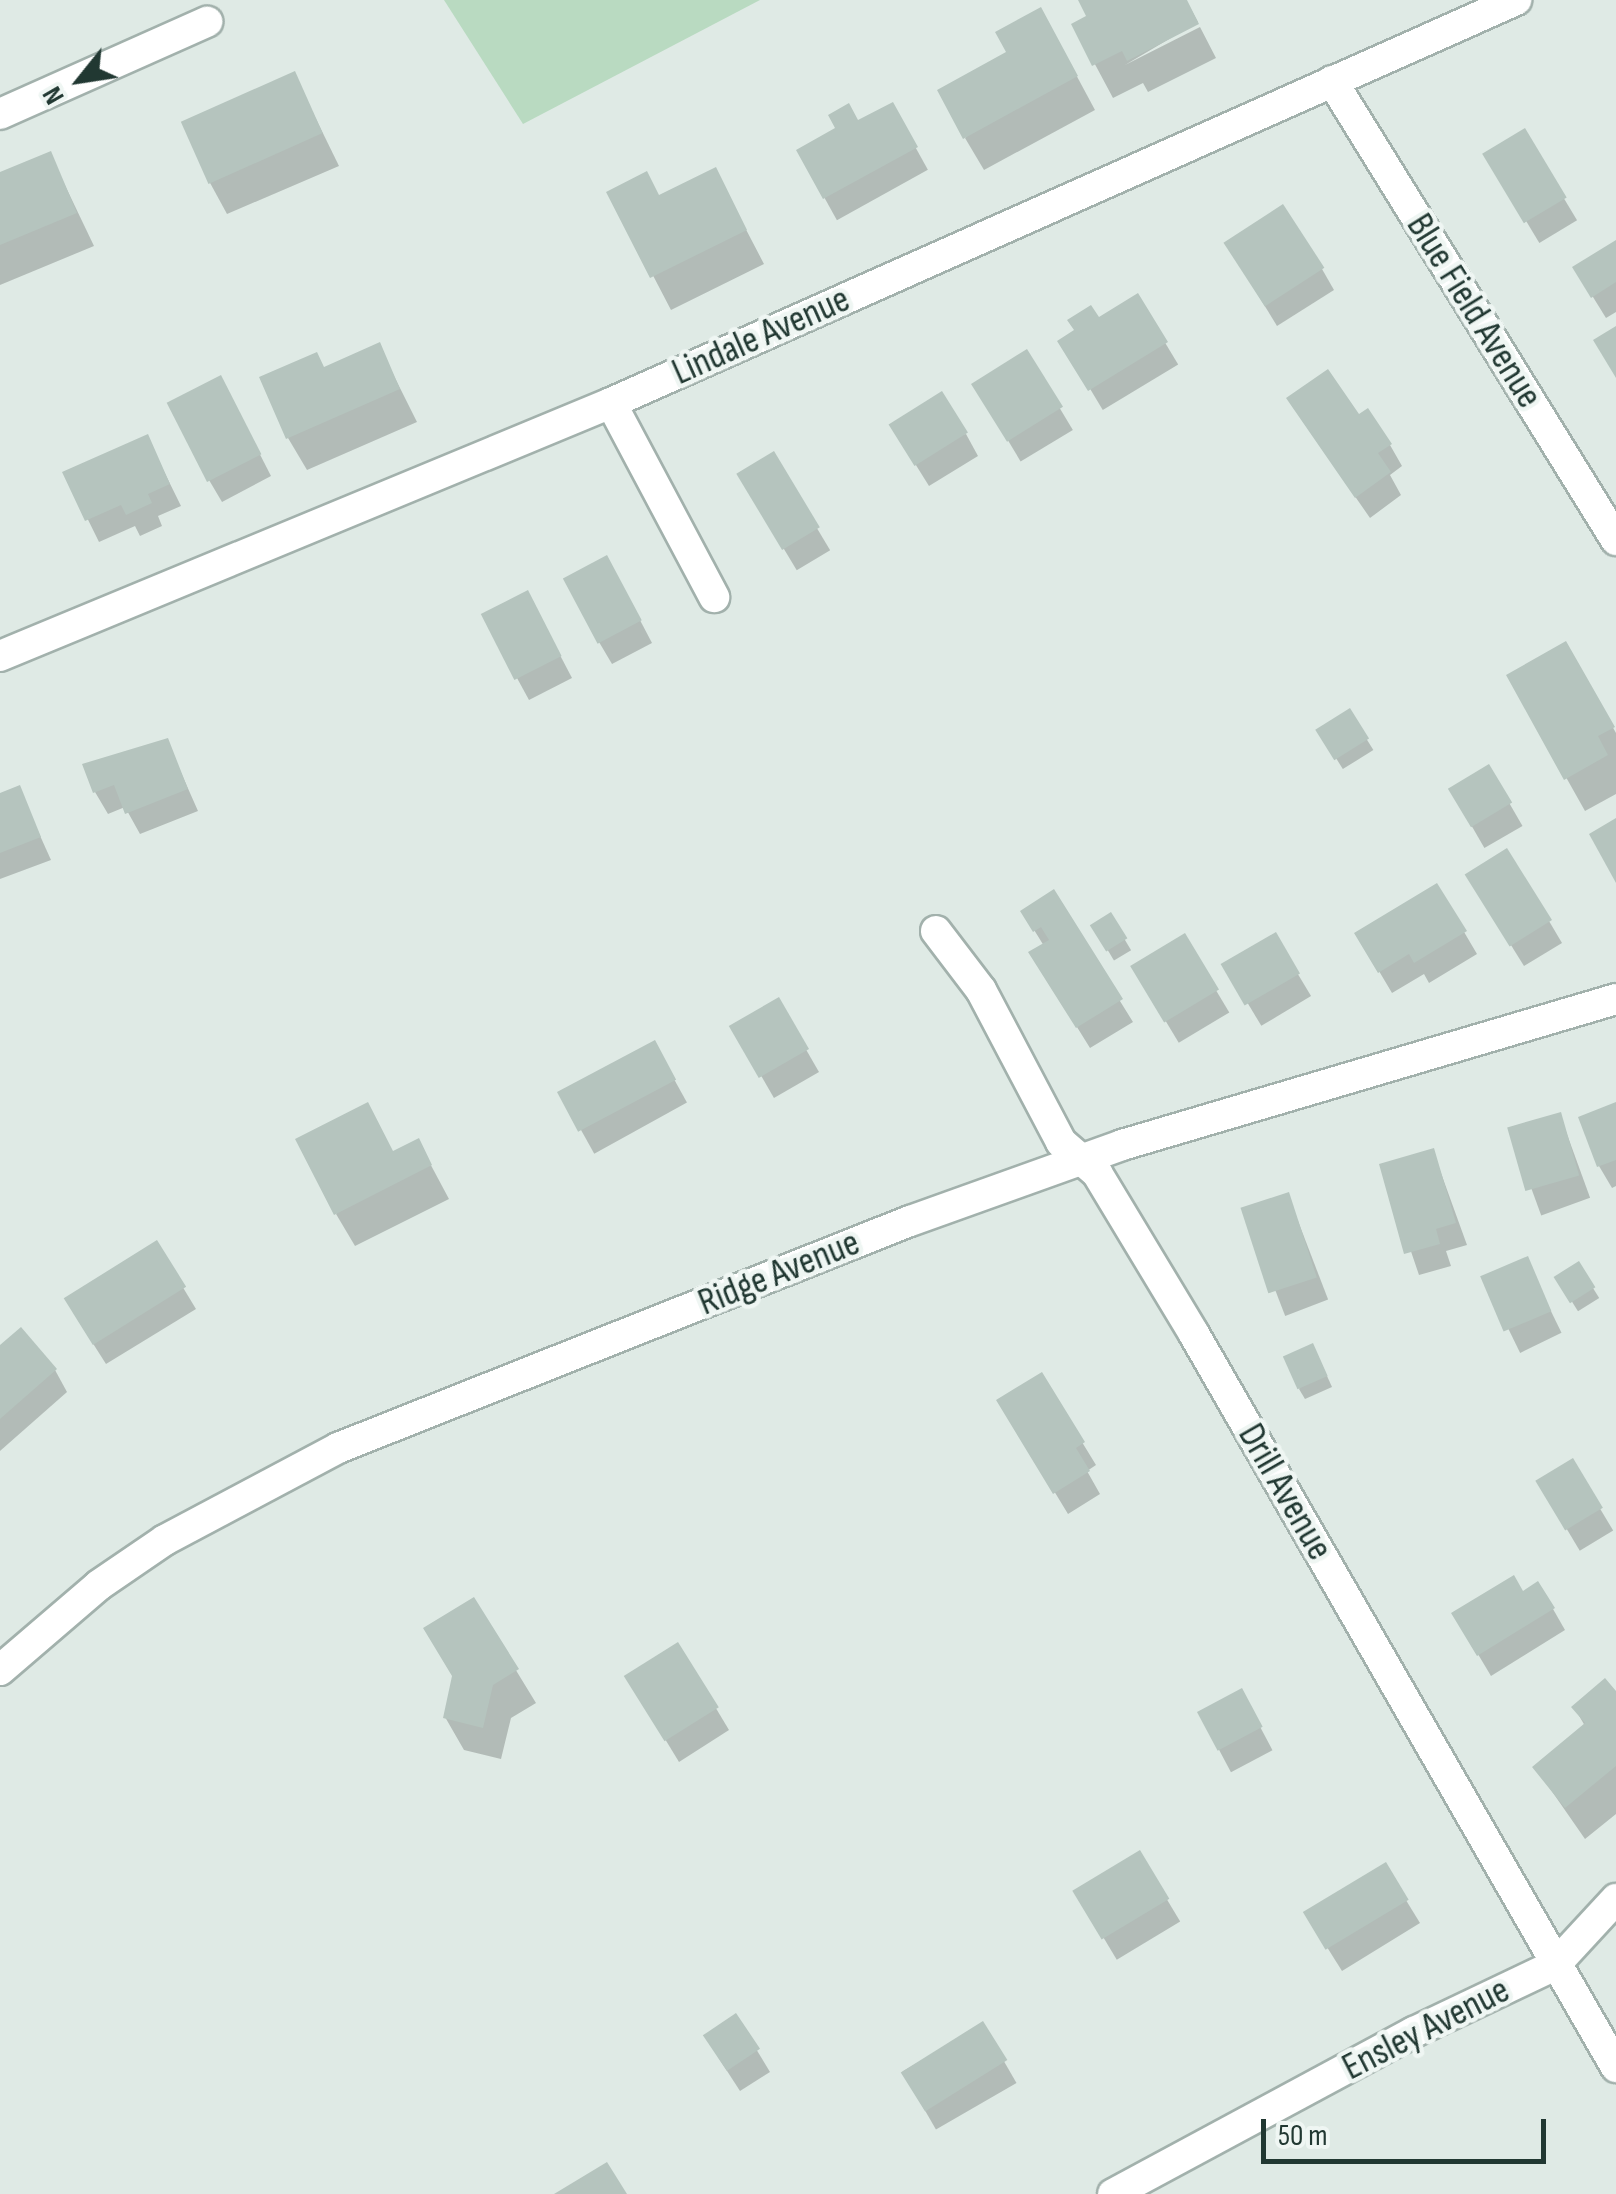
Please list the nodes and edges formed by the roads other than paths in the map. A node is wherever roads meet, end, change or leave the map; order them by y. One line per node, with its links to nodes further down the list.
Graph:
1 (1516, 0): 3 (street, Lindale Avenue)
2 (207, 22): 4 (street)
3 (1332, 81): 5 (street, Lindale Avenue); 6 (street, Blue Field Avenue)
4 (0, 114)
5 (611, 403): 7 (street); 8 (street, Lindale Avenue)
6 (1616, 540)
7 (714, 597)
8 (0, 656)
9 (936, 931): 11 (street, Drill Avenue)
10 (1616, 999): 11 (street, Ridge Avenue)
11 (1081, 1159): 12 (street, Ridge Avenue); 14 (street, Drill Avenue)
12 (0, 1670)
13 (1616, 1899): 14 (street, Ensley Avenue)
14 (1555, 1965): 15 (street, Drill Avenue); 16 (street, Ensley Avenue)
15 (1616, 2067)
16 (1113, 2194)

